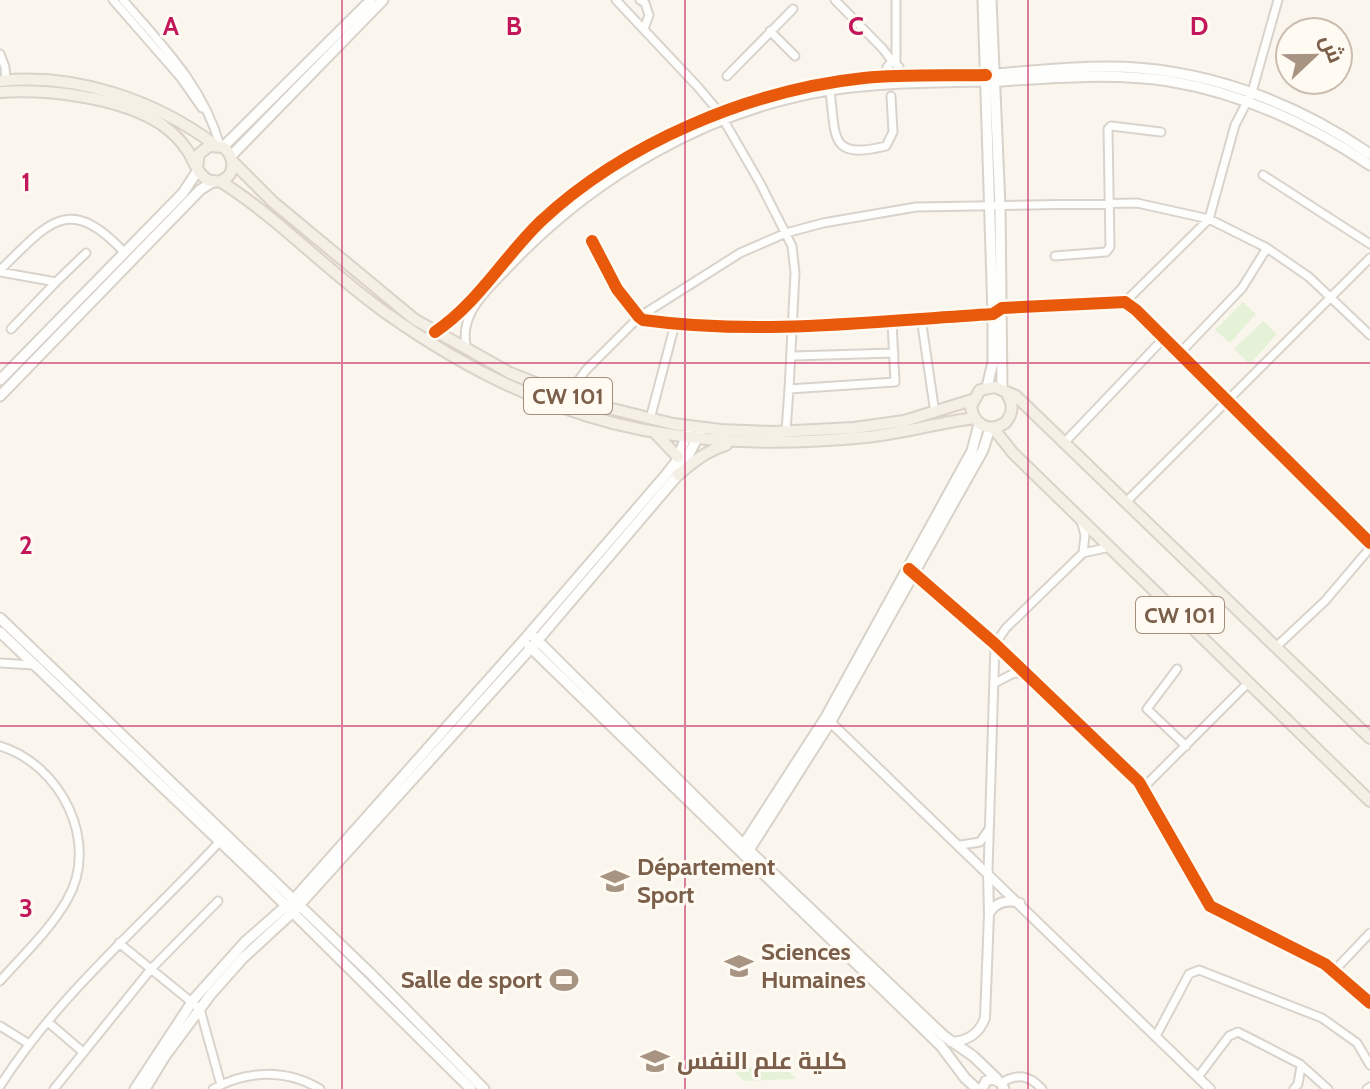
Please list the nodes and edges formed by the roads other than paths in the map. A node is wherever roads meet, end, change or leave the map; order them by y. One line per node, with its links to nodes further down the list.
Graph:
1 (113, 0): 27 (street)
2 (123, 0): 27 (street)
3 (371, 0): 31 (main road)
4 (383, 0): 31 (main road)
5 (835, 0): 17 (street)
6 (896, 0): 17 (street)
7 (983, 0): 19 (main road)
8 (991, 0): 19 (main road)
9 (1278, 0): 24 (street)
10 (619, 1): 13 (street)
11 (645, 1): 13 (street)
12 (793, 9): 14 (street)
13 (644, 29): 28 (street)
14 (770, 31): 16 (street); 18 (street)
15 (0, 54): 21 (street)
16 (795, 56)
17 (894, 62): 20 (street)
18 (727, 76)
19 (991, 78): 20 (street); 24 (main road); 26 (main road); 38 (main road)
20 (894, 79): 22 (street); 28 (street)
21 (3, 81): 31 (main road, CW 101)
22 (830, 91): 25 (street); 29 (street)
23 (0, 92): 34 (main road)
24 (1252, 92): 26 (street); 32 (main road)
25 (891, 96)
26 (1246, 102): 33 (main road); 39 (street)
27 (204, 109): 31 (street)
28 (719, 112): 29 (street); 46 (street)
29 (724, 120): 40 (street); 46 (street)
30 (1161, 132): 37 (street)
31 (224, 151): 34 (main road); 36 (main road); 60 (main road, CW 101)
32 (1370, 154)
33 (1370, 165)
34 (198, 169): 36 (main road); 44 (main road)
35 (1263, 175): 42 (street)
36 (217, 181): 71 (main road); 81 (main road, CW 101)
37 (1108, 204): 38 (street); 39 (street); 47 (street)
38 (995, 206): 40 (street); 53 (main road)
39 (1209, 219): 43 (street); 52 (street)
40 (786, 233): 54 (street); 58 (street)
41 (592, 241): 54 (street)
42 (1370, 244)
43 (1267, 248): 51 (street); 65 (street)
44 (124, 252): 49 (street); 67 (main road)
45 (86, 253): 50 (street)
46 (517, 253): 60 (street); 63 (street)
47 (1055, 256)
48 (1370, 258): 51 (street)
49 (0, 271): 50 (street)
50 (56, 282): 59 (street)
51 (1332, 299): 61 (street); 74 (street)
52 (1125, 302): 53 (street); 62 (street)
53 (998, 311): 55 (street); 68 (main road); 70 (main road)
54 (639, 317): 57 (street); 72 (street)
55 (921, 318): 56 (street); 75 (street)
56 (892, 322): 58 (street); 64 (street)
57 (675, 324): 58 (street); 76 (street)
58 (793, 328): 66 (street)
59 (11, 329)
60 (435, 332): 63 (main road, CW 101)
61 (1370, 335)
62 (1164, 338): 65 (street); 84 (street)
63 (468, 351): 72 (main road, CW 101)
64 (894, 353): 66 (street); 69 (street)
65 (1180, 353): 74 (street)
66 (793, 356): 69 (street)
67 (0, 380)
68 (987, 387): 70 (main road); 73 (main road)
69 (789, 389): 80 (street)
70 (1005, 392): 77 (main road); 84 (main road, CW 101)
71 (0, 396)
72 (567, 396): 76 (main road, CW 101)
73 (972, 400): 75 (main road, CW 101); 77 (main road)
74 (1228, 401): 87 (street); 89 (street)
75 (935, 413): 80 (main road, CW 101)
76 (650, 419): 78 (main road, CW 101)
77 (984, 424): 83 (main road, CW 101); 88 (main road, CW 101); 93 (main road)
78 (690, 426): 79 (main road, CW 101); 82 (main road)
79 (703, 428): 80 (main road, CW 101); 82 (main road)
80 (786, 431)
81 (654, 433): 82 (main road, CW 101); 85 (main road)
82 (692, 439): 83 (main road, CW 101); 85 (main road)
83 (738, 442): 86 (main road)
84 (1064, 443): 87 (main road, CW 101)
85 (679, 461): 86 (main road); 92 (main road)
86 (678, 475): 92 (main road)
87 (1126, 502): 98 (main road, CW 101)
88 (1079, 516): 90 (main road, CW 101); 91 (street)
89 (1370, 545): 98 (street)
90 (1110, 547): 91 (street); 104 (main road, CW 101)
91 (1083, 553): 97 (street)
92 (603, 556): 96 (main road)
93 (912, 571): 97 (street); 106 (main road)
94 (0, 618): 99 (main road)
95 (0, 632): 101 (main road)
96 (531, 641): 115 (main road); 119 (main road)
97 (995, 644): 103 (street); 105 (street)
98 (1276, 647): 107 (main road, CW 101)
99 (43, 661): 101 (street); 113 (main road)
100 (0, 663): 101 (street)
101 (33, 665): 113 (main road)
102 (1177, 669): 109 (street)
103 (1027, 674): 105 (street); 110 (street)
104 (1249, 682): 109 (street); 111 (main road, CW 101)
105 (995, 683): 112 (street)
106 (828, 719): 114 (street); 115 (main road)
107 (1370, 738)
108 (0, 746): 125 (street)
109 (1186, 746): 110 (street)
110 (1143, 788): 124 (street)
111 (1370, 801)
112 (990, 827): 114 (street); 116 (street)
113 (223, 838): 119 (main road); 122 (street)
114 (961, 845): 116 (street)
115 (745, 849): 133 (main road); 135 (main road)
116 (988, 872): 118 (street); 120 (street)
117 (218, 901): 123 (street)
118 (1020, 903): 120 (street); 130 (street)
119 (293, 906): 127 (main road); 146 (main road); 147 (main road)
120 (989, 914): 131 (street)
121 (1370, 933): 124 (street)
122 (119, 943): 123 (street); 128 (street)
123 (151, 969): 127 (street); 134 (street)
124 (1334, 971): 126 (street)
125 (0, 981)
126 (1370, 1003)
127 (195, 1006): 141 (street); 143 (main road); 144 (main road)
128 (48, 1022): 132 (street); 134 (street)
129 (0, 1026): 132 (street)
130 (1156, 1036): 136 (street); 138 (street)
131 (970, 1038): 133 (main road)
132 (29, 1044): 139 (street)
133 (960, 1047): 135 (main road); 140 (main road)
134 (83, 1052): 142 (street)
135 (953, 1058): 148 (main road)
136 (1370, 1065)
137 (1301, 1066): 138 (street); 151 (street); 152 (street)
138 (1198, 1077): 150 (street)
139 (0, 1086)
140 (1002, 1086): 148 (main road); 149 (street)
141 (217, 1087): 145 (street)
142 (54, 1089)
143 (135, 1089)
144 (145, 1089)
145 (320, 1089)
146 (471, 1089)
147 (484, 1089)
148 (979, 1089)
149 (1042, 1089)
150 (1210, 1089)
151 (1294, 1089)
152 (1328, 1089)

